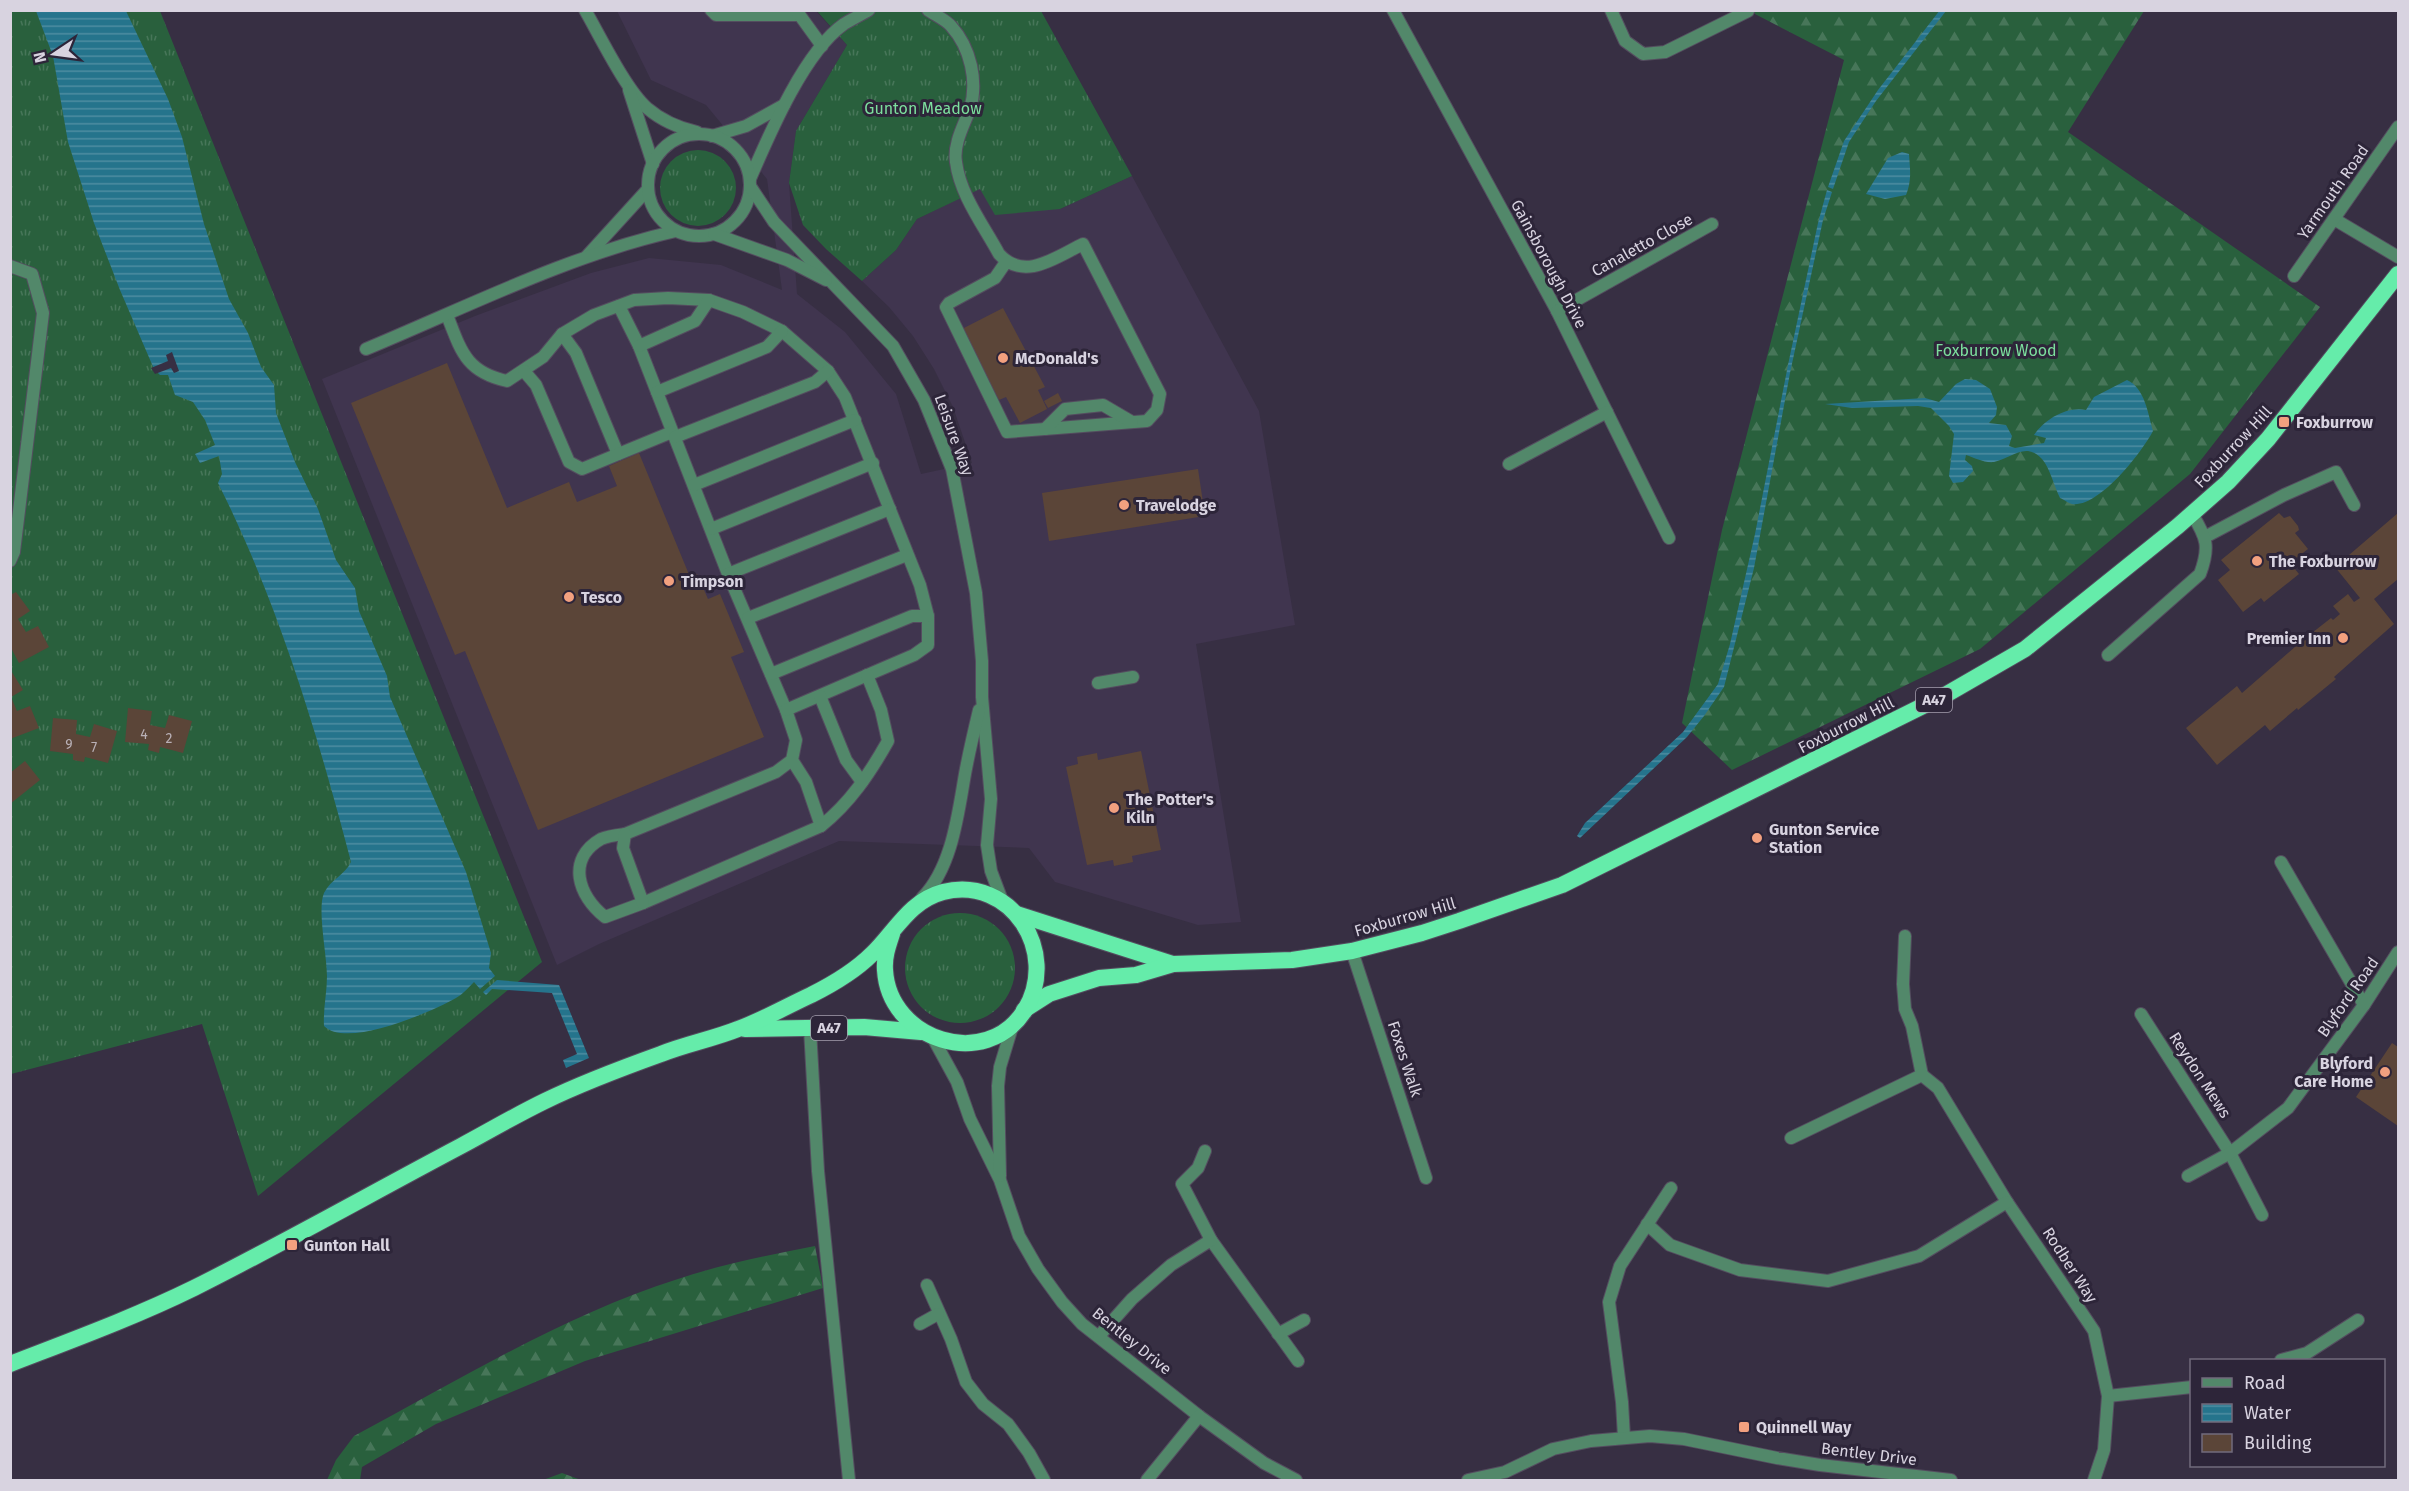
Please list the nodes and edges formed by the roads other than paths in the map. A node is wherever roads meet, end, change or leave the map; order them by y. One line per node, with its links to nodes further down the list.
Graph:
1 (585, 10): 12 (street, Leisure Way)
2 (711, 10): 10 (street)
3 (732, 10): 10 (street)
4 (778, 10): 10 (street)
5 (869, 10): 11 (street)
6 (928, 10): 25 (street)
7 (1393, 10): 32 (street, Gainsborough Drive)
8 (1611, 10): 9 (street)
9 (1748, 10)
10 (794, 12): 11 (street)
11 (822, 46): 13 (street)
12 (626, 81): 15 (street, Leisure Way); 16 (street, Leisure Way)
13 (784, 105): 15 (street); 17 (street)
14 (2398, 127): 19 (street, Yarmouth Road)
15 (708, 135): 16 (street); 17 (street, Leisure Way)
16 (652, 164): 18 (street, Leisure Way)
17 (750, 183): 22 (street); 29 (street, Leisure Way)
18 (648, 189): 21 (street); 23 (street)
19 (2334, 219): 24 (street); 28 (street, Yarmouth Road)
20 (1712, 225): 32 (street, Canaletto Close)
21 (676, 231): 22 (street, Leisure Way); 23 (street)
22 (714, 234): 29 (street, Leisure Way)
23 (586, 257): 33 (street)
24 (2398, 257)
25 (1006, 262): 43 (street); 44 (street)
26 (10, 266): 57 (street)
27 (2398, 274): 52 (highway, Foxburrow Hill / A47)
28 (2294, 276)
29 (835, 285): 67 (street, Leisure Way)
30 (709, 300): 31 (street); 34 (street); 36 (street)
31 (619, 306): 35 (street); 36 (street)
32 (1557, 311): 41 (street, Gainsborough Drive)
33 (447, 315): 37 (street); 39 (street)
34 (782, 331): 38 (street); 40 (street)
35 (562, 334): 39 (street); 46 (street)
36 (639, 346): 40 (street)
37 (366, 349)
38 (828, 370): 42 (street); 45 (street)
39 (524, 371): 46 (street)
40 (657, 392): 45 (street)
41 (1607, 412): 48 (street); 54 (street, Gainsborough Drive)
42 (855, 420): 47 (street); 49 (street)
43 (1132, 422): 44 (street); 44 (street)
44 (1045, 429)
45 (673, 434): 46 (street); 49 (street)
46 (618, 454)
47 (873, 463): 51 (street); 53 (street)
48 (1509, 464)
49 (693, 485): 53 (street)
50 (2354, 506): 55 (street)
51 (890, 509): 56 (street); 58 (street)
52 (2192, 514): 55 (street); 80 (highway, Foxburrow Hill / A47)
53 (711, 529): 58 (street)
54 (1669, 537)
55 (2205, 537): 61 (street)
56 (907, 555): 59 (street); 60 (street)
57 (10, 561)
58 (728, 574): 60 (street)
59 (928, 616): 62 (street); 63 (street)
60 (748, 618): 62 (street)
61 (2108, 655)
62 (771, 674): 68 (street)
63 (867, 675): 66 (street); 70 (street)
64 (1134, 677): 65 (street)
65 (1098, 683)
66 (820, 696): 68 (street); 70 (street)
67 (982, 697): 75 (street, Leisure Way); 76 (street, Leisure Way)
68 (786, 710): 69 (street)
69 (792, 760): 71 (street); 72 (street)
70 (862, 782): 71 (street)
71 (821, 826): 74 (street)
72 (625, 834): 74 (street); 74 (street)
73 (2282, 862): 83 (street)
74 (643, 903)
75 (1003, 903): 76 (highway); 77 (highway)
76 (915, 905): 78 (highway)
77 (1017, 914): 82 (highway, Foxburrow Hill / A47); 85 (highway)
78 (892, 934): 86 (highway, A47); 88 (highway)
79 (1905, 936): 89 (street)
80 (1352, 951): 82 (highway, Foxburrow Hill / A47); 94 (street, Foxes Walk)
81 (2398, 952): 83 (street, Blyford Road)
82 (1173, 964): 85 (highway, Foxburrow Hill / A47)
83 (2364, 1005): 92 (street, Blyford Road)
84 (2141, 1014): 92 (street, Reydon Mews)
85 (1019, 1016): 88 (highway); 95 (street, Bentley Drive)
86 (738, 1029): 87 (highway, A47); 110 (highway, A47)
87 (810, 1029): 88 (highway, A47); 116 (street)
88 (927, 1035): 95 (street, Bentley Drive)
89 (1922, 1075): 90 (street); 97 (street, Rodber Way)
90 (1791, 1138)
91 (1205, 1151): 100 (street)
92 (2230, 1153): 93 (street, Blyford Road); 98 (street, Reydon Mews)
93 (2188, 1176)
94 (1426, 1178)
95 (1000, 1180): 107 (street, Bentley Drive)
96 (1671, 1188): 99 (street)
97 (2007, 1202): 99 (street); 112 (street, Rodber Way)
98 (2262, 1215)
99 (1647, 1224): 114 (street)
100 (1211, 1240): 106 (street); 107 (street)
101 (927, 1285): 102 (street)
102 (938, 1314): 105 (street); 117 (street)
103 (1304, 1320): 106 (street)
104 (2358, 1320): 108 (street)
105 (920, 1324)
106 (1278, 1334): 109 (street)
107 (1099, 1336): 113 (street, Bentley Drive)
108 (2285, 1359)
109 (1298, 1361)
110 (10, 1364)
111 (2190, 1387): 112 (street)
112 (2108, 1396): 122 (street, Rodber Way)
113 (1199, 1416): 118 (street); 119 (street, Bentley Drive)
114 (1624, 1437): 115 (street, Bentley Drive); 121 (street, Bentley Drive)
115 (1506, 1476): 120 (street, Bentley Drive)
116 (849, 1480)
117 (1044, 1480)
118 (1147, 1480)
119 (1296, 1480)
120 (1468, 1480)
121 (1951, 1480)
122 (2094, 1480)

